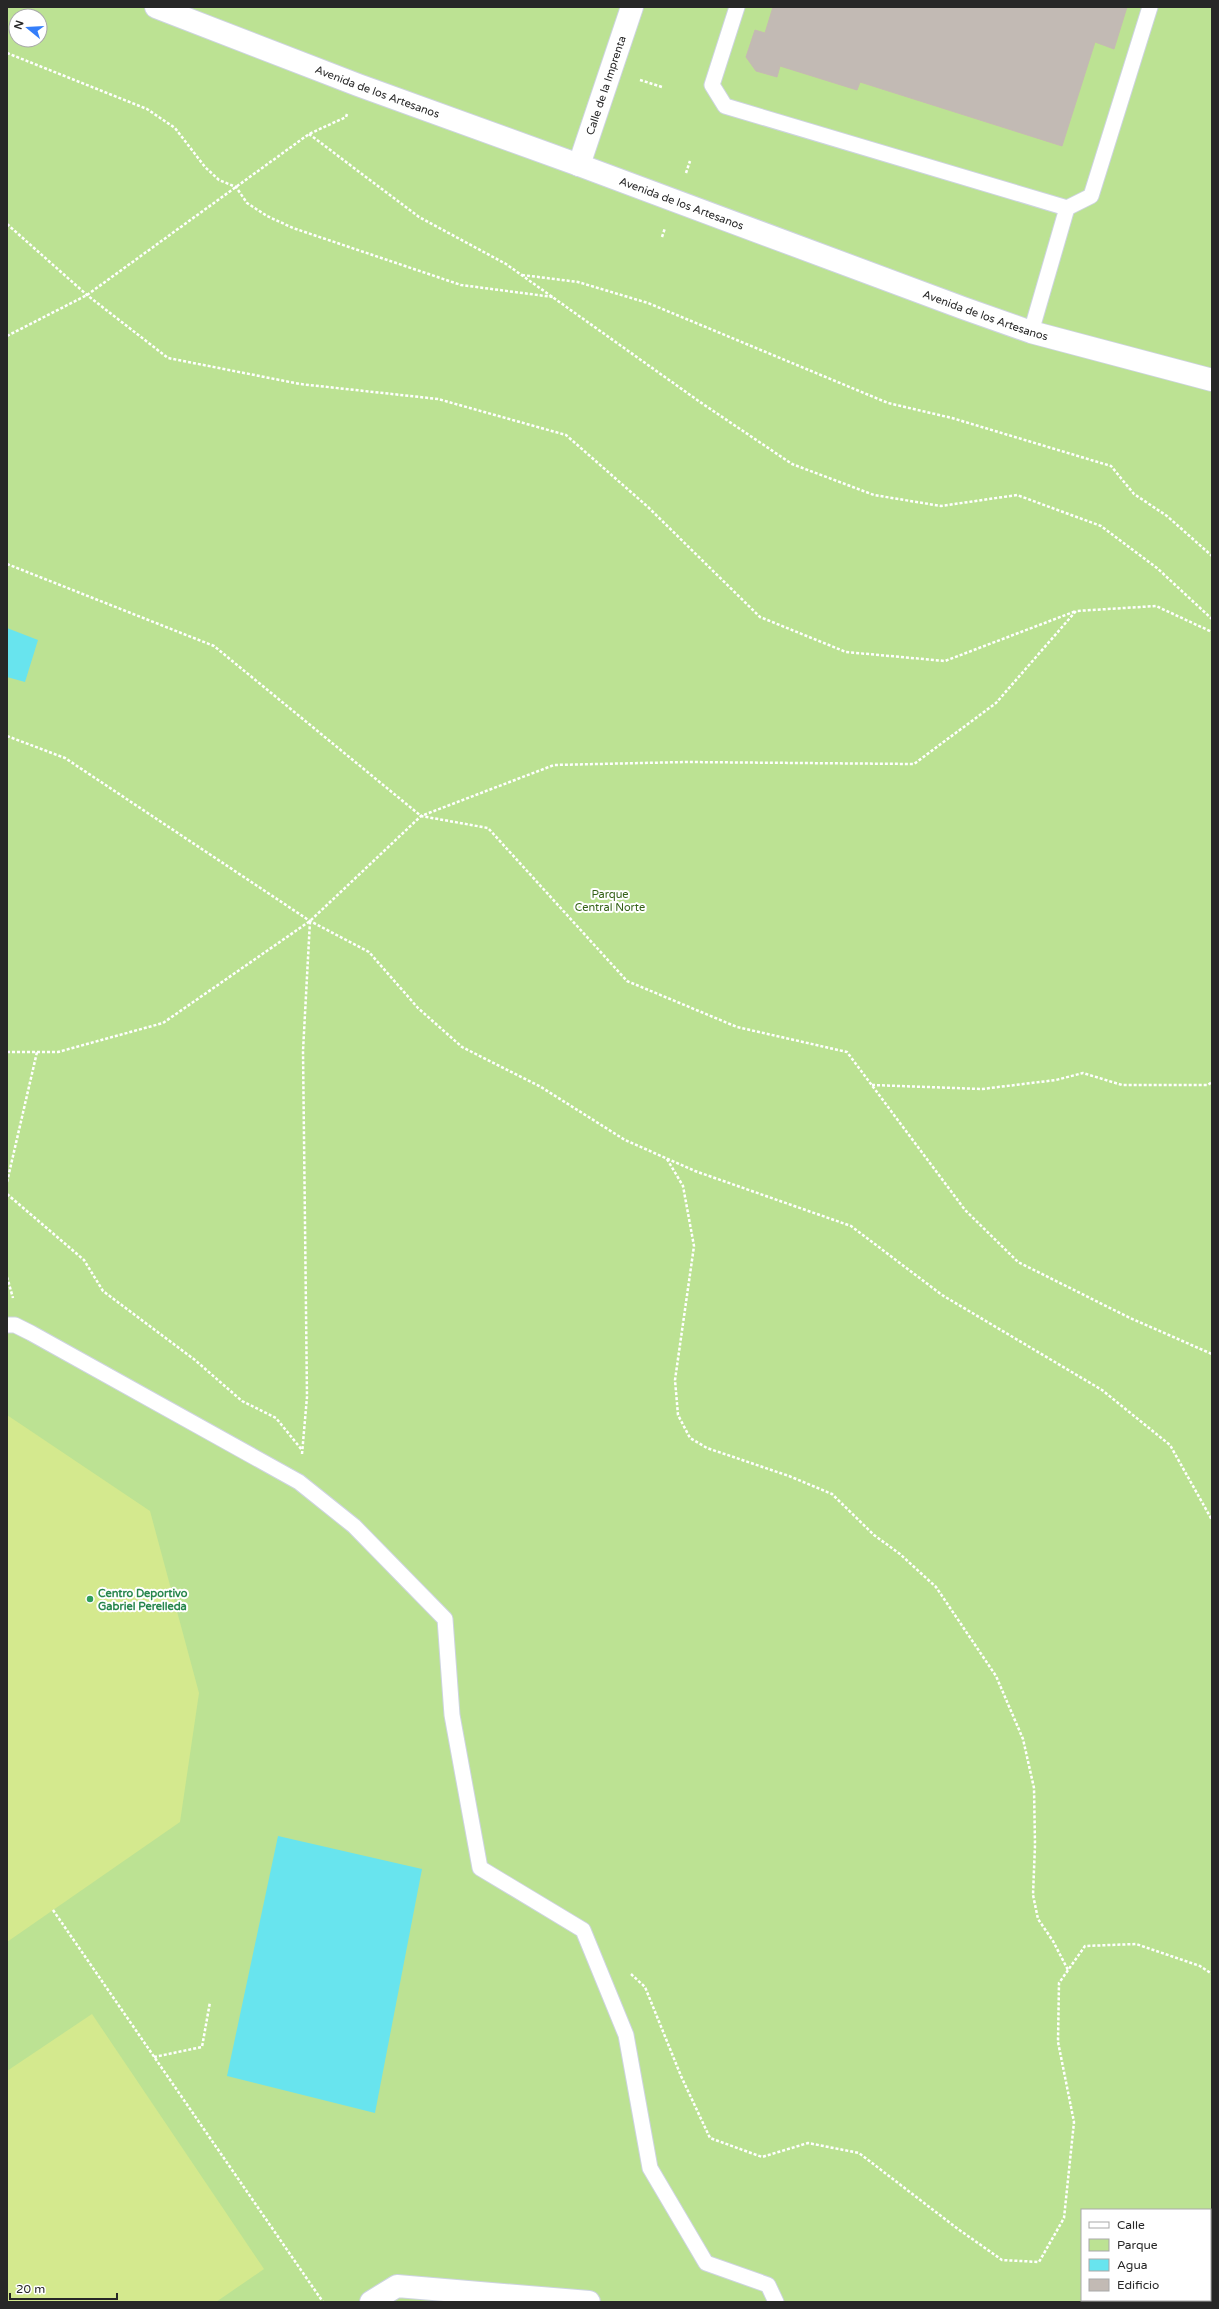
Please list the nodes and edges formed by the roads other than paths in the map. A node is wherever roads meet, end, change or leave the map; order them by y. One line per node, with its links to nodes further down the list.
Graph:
1 (156, 7): 5 (street, Avenida de los Artesanos)
2 (632, 7): 5 (street, Calle de la Imprenta)
3 (737, 7): 6 (lane)
4 (1150, 7): 6 (lane)
5 (579, 165): 7 (street, Avenida de los Artesanos)
6 (1067, 208): 7 (lane)
7 (1031, 332): 8 (street, Avenida de los Artesanos)
8 (1212, 380)
9 (7, 1325): 12 (lane)
10 (372, 2302): 11 (street)
11 (589, 2302)
12 (776, 2302)

